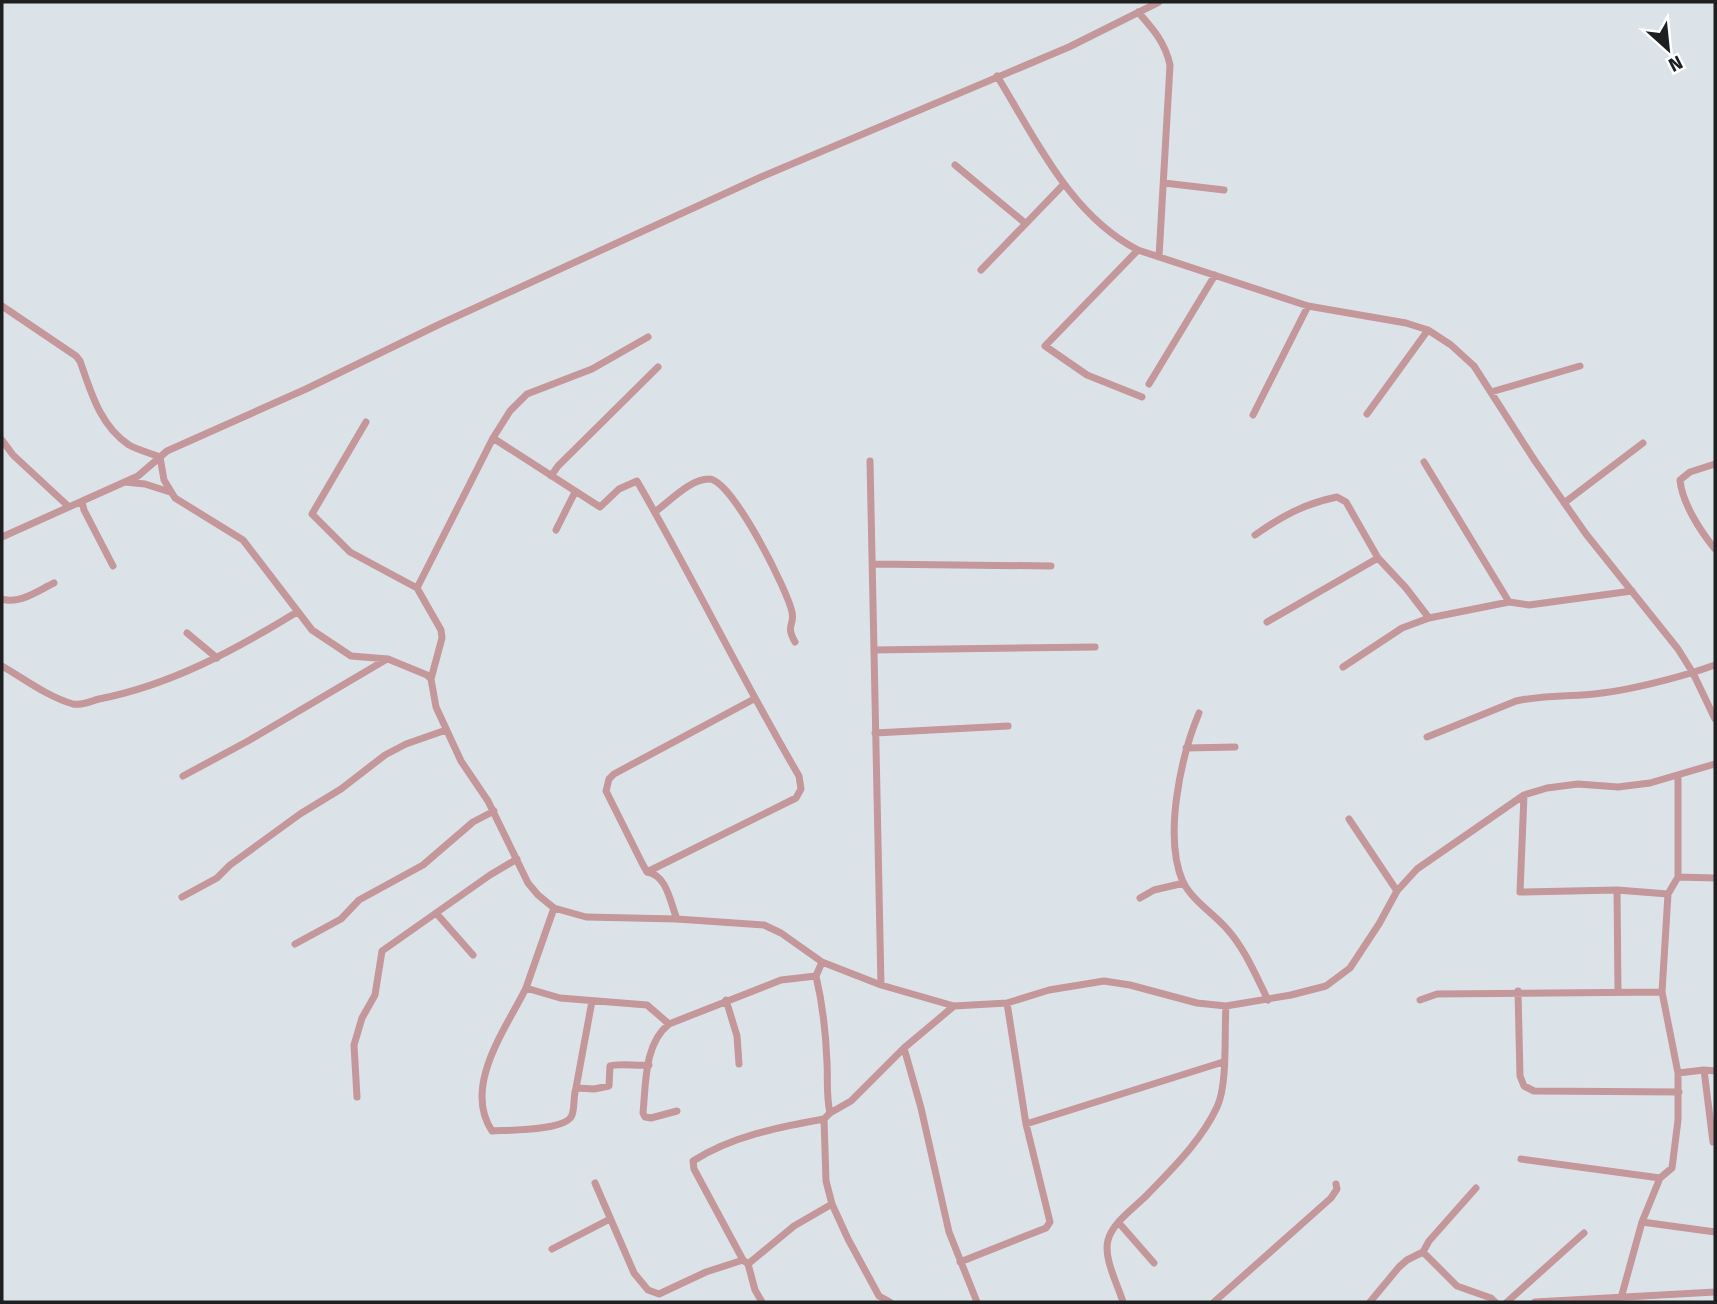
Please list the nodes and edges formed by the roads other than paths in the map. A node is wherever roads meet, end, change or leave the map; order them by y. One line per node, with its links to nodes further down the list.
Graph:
1 (1159, 2): 2 (street)
2 (1138, 12): 3 (street); 5 (street)
3 (997, 76): 6 (street); 28 (street)
4 (955, 165): 8 (street)
5 (1164, 183): 7 (street); 10 (street)
6 (1064, 184): 8 (street); 9 (street)
7 (1224, 190)
8 (1025, 223): 11 (street)
9 (1138, 250): 10 (street); 21 (street)
10 (1159, 257): 12 (street)
11 (981, 270)
12 (1215, 275): 14 (street); 19 (street)
13 (2, 306): 28 (street)
14 (1308, 306): 15 (street); 23 (street)
15 (1428, 330): 20 (street); 22 (street)
16 (648, 337): 25 (street)
17 (1580, 366): 20 (street)
18 (658, 367): 32 (street)
19 (1149, 384)
20 (1491, 392): 37 (street)
21 (1142, 397)
22 (1367, 414)
23 (1254, 415)
24 (366, 422): 49 (street)
25 (493, 438): 32 (street); 49 (street)
26 (2, 440): 38 (street)
27 (1643, 443): 37 (street)
28 (160, 457): 33 (street); 34 (street)
29 (870, 461): 45 (street)
30 (1424, 462): 52 (street)
31 (1715, 464): 43 (street)
32 (551, 476): 35 (street)
33 (124, 482): 34 (street); 36 (street)
34 (170, 492): 53 (street)
35 (575, 492): 39 (street); 40 (street)
36 (82, 502): 38 (street); 46 (street)
37 (1564, 503): 50 (street)
38 (68, 506): 42 (street)
39 (655, 512): 57 (street); 67 (street)
40 (556, 530)
41 (1255, 535): 44 (street)
42 (2, 537)
43 (1715, 549)
44 (1378, 558): 54 (street); 55 (street)
45 (872, 565): 47 (street); 59 (street)
46 (113, 566)
47 (1051, 566)
48 (54, 583): 51 (street)
49 (417, 589): 66 (street)
50 (1632, 591): 52 (street); 65 (street)
51 (2, 599)
52 (1509, 603): 54 (street)
53 (297, 612): 60 (street); 61 (street)
54 (1429, 618): 64 (street)
55 (1267, 622)
56 (187, 634): 60 (street)
57 (795, 642)
58 (1095, 647): 59 (street)
59 (874, 650): 72 (street)
60 (217, 658): 63 (street)
61 (388, 659): 66 (street); 77 (street)
62 (1715, 665): 65 (street)
63 (2, 666)
64 (1343, 667)
65 (1693, 673): 69 (street); 73 (street)
66 (430, 679): 71 (street)
67 (754, 699): 83 (street); 83 (street)
68 (1199, 713): 75 (street)
69 (1715, 719)
70 (1008, 726): 72 (street)
71 (446, 730): 80 (street); 90 (street)
72 (876, 733): 99 (street)
73 (1427, 737)
74 (1235, 747): 75 (street)
75 (1186, 748): 86 (street)
76 (1715, 764): 78 (street)
77 (183, 776)
78 (1678, 777): 79 (street); 84 (street)
79 (1524, 795): 87 (street); 88 (street)
80 (494, 811): 82 (street); 95 (street)
81 (1349, 819): 88 (street)
82 (517, 859): 92 (street); 93 (street)
83 (647, 872): 94 (street)
84 (1678, 877): 85 (street); 89 (street)
85 (1715, 878)
86 (1184, 883): 91 (street); 105 (street)
87 (1617, 890): 89 (street); 102 (street)
88 (1397, 891): 105 (street)
89 (1668, 894): 103 (street)
90 (182, 897)
91 (1140, 898)
92 (554, 908): 94 (street); 100 (street)
93 (436, 914): 96 (street); 121 (street)
94 (677, 919): 97 (street)
95 (295, 944)
96 (473, 955)
97 (822, 962): 98 (street); 99 (street)
98 (816, 976): 104 (street); 123 (street)
99 (881, 985): 109 (street)
100 (526, 988): 107 (street); 119 (street)
101 (1518, 991): 102 (street); 106 (street); 120 (street)
102 (1618, 992): 103 (street)
103 (1662, 992): 118 (street)
104 (726, 1000): 111 (street); 115 (street)
105 (1268, 1000): 110 (street)
106 (1420, 1000)
107 (592, 1001): 111 (street); 119 (street)
108 (1007, 1003): 109 (street); 110 (street); 124 (street)
109 (954, 1006): 112 (street)
110 (1226, 1006): 113 (street)
111 (669, 1024): 114 (street)
112 (904, 1048): 123 (street); 140 (street)
113 (1223, 1062): 124 (street); 134 (street)
114 (649, 1065): 119 (street); 122 (street)
115 (739, 1065)
116 (1704, 1070): 117 (street); 118 (street); 125 (street)
117 (1715, 1071)
118 (1678, 1073): 120 (street)
119 (576, 1088)
120 (1679, 1092): 127 (street)
121 (357, 1097)
122 (677, 1111)
123 (827, 1116): 131 (street); 139 (street)
124 (1026, 1124): 140 (street)
125 (1713, 1142)
126 (1521, 1158): 127 (street)
127 (1660, 1178): 133 (street)
128 (595, 1183): 132 (street)
129 (1336, 1184): 150 (street)
130 (1476, 1188): 138 (street)
131 (832, 1204): 139 (street); 144 (street)
132 (610, 1219): 137 (street); 139 (street)
133 (1643, 1222): 135 (street); 143 (street)
134 (1119, 1223): 141 (street); 149 (street)
135 (1715, 1232)
136 (1584, 1233): 153 (street)
137 (552, 1250)
138 (1423, 1252): 151 (street); 152 (street)
139 (745, 1262): 146 (street)
140 (960, 1262): 148 (street)
141 (1154, 1263)
142 (1715, 1292): 145 (street)
143 (1621, 1298): 145 (street); 154 (street)
144 (880, 1299): 147 (street)
145 (1664, 1299)
146 (762, 1302)
147 (890, 1302)
148 (977, 1302)
149 (1123, 1302)
150 (1214, 1302)
151 (1370, 1302)
152 (1495, 1302)
153 (1507, 1302)
154 (1535, 1302)

